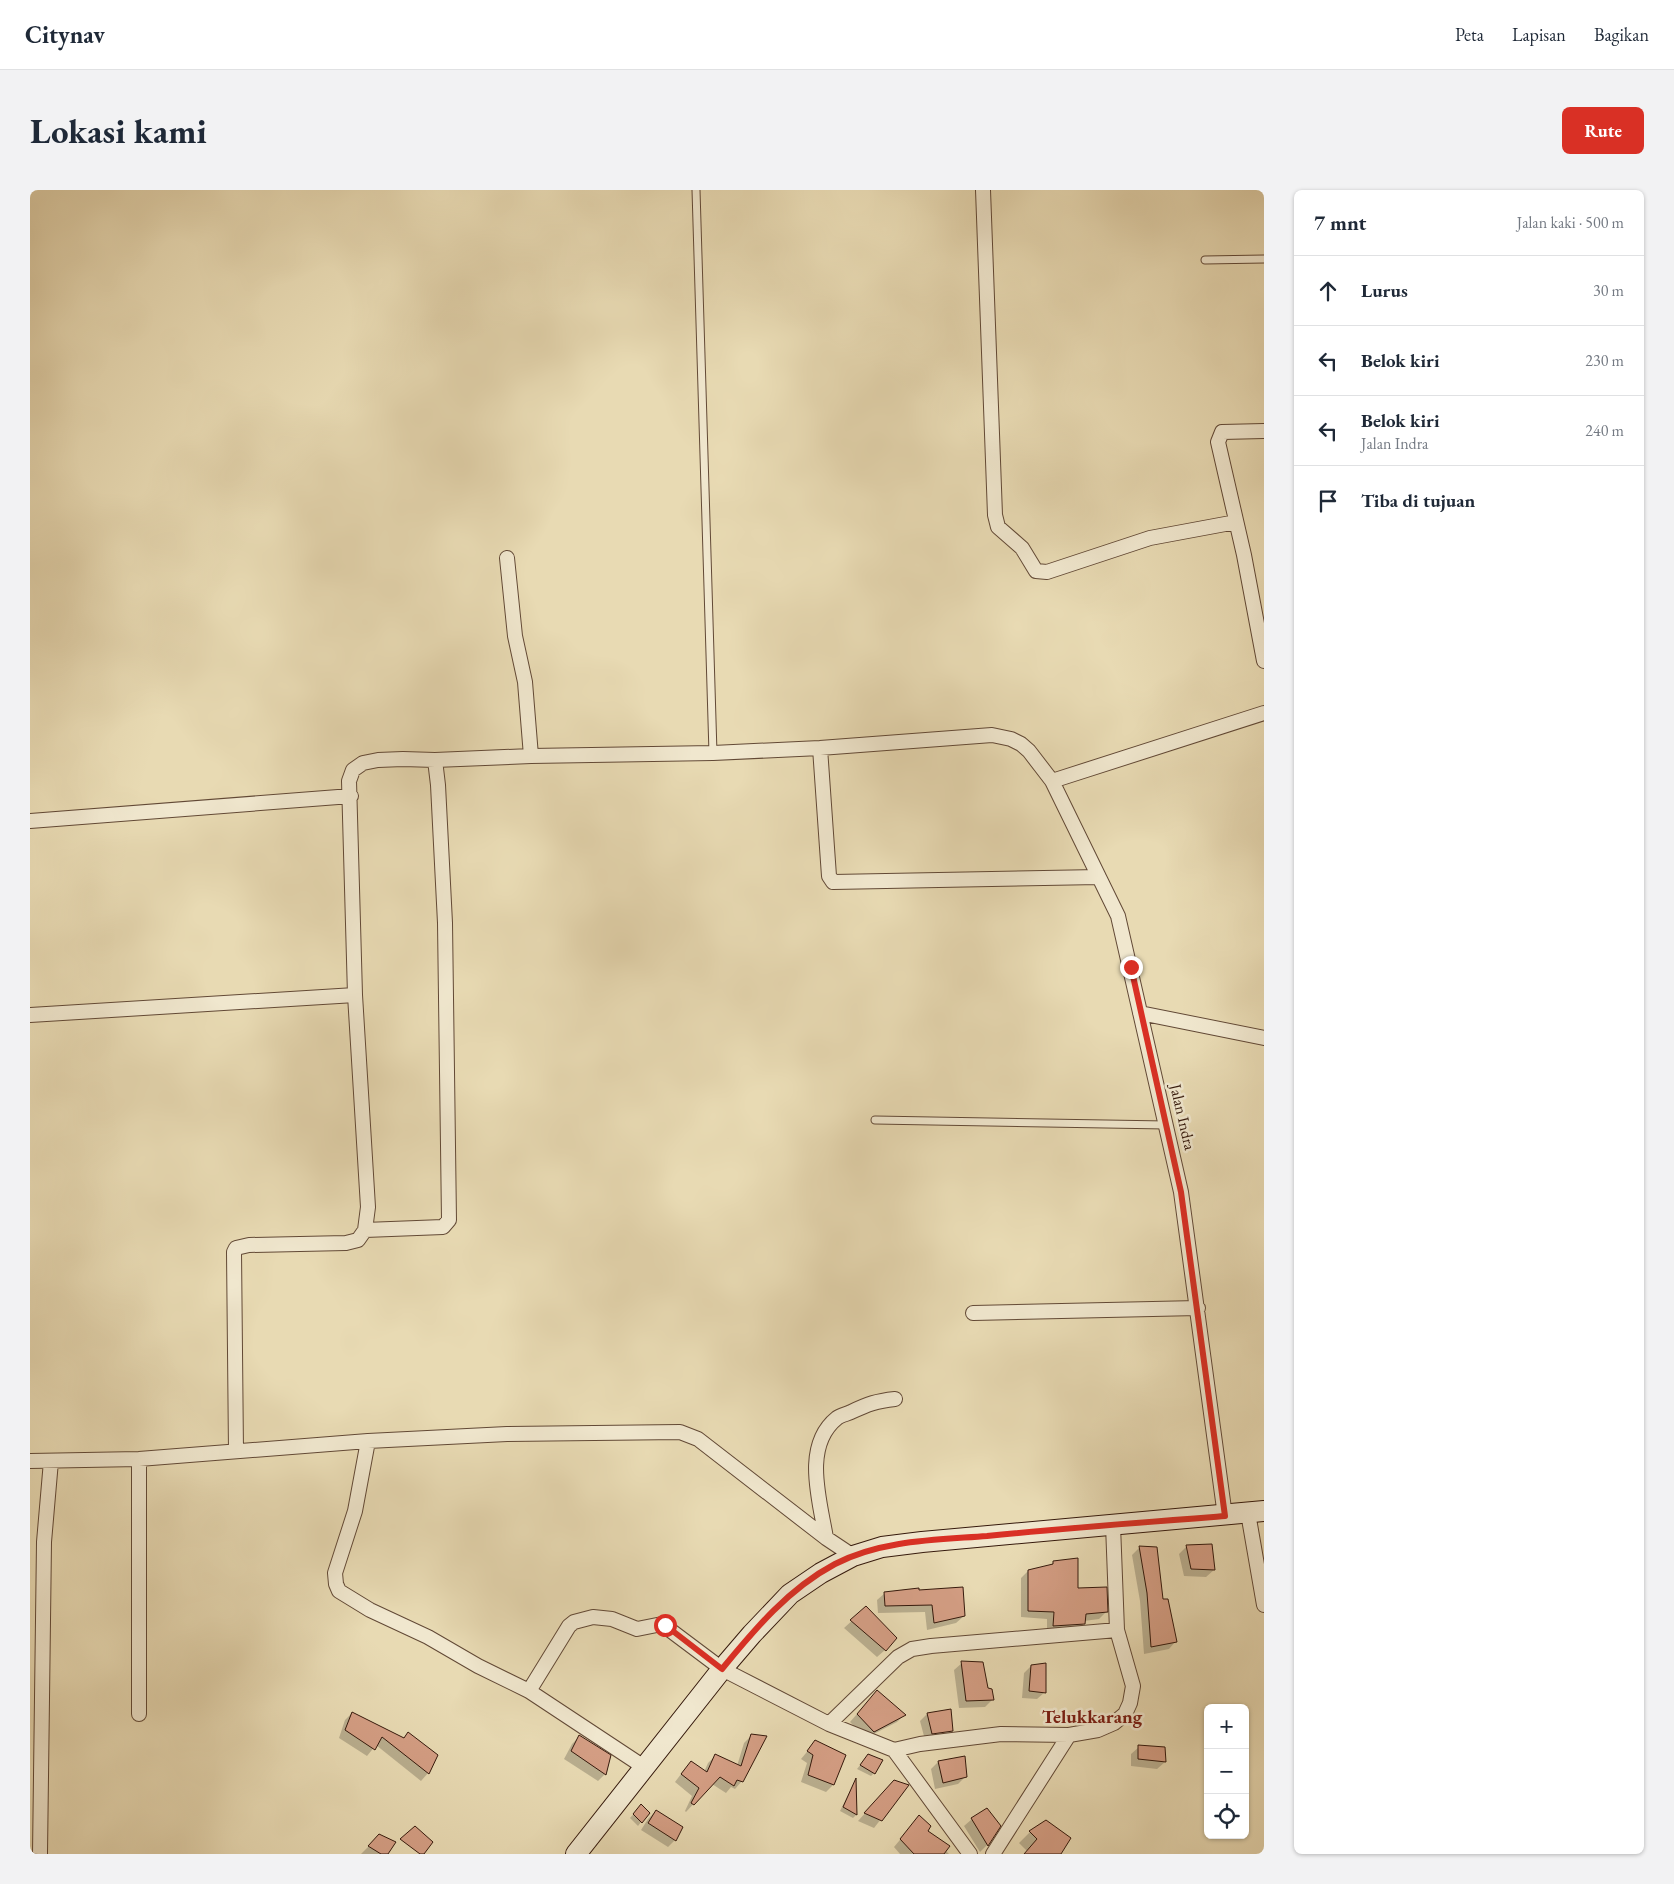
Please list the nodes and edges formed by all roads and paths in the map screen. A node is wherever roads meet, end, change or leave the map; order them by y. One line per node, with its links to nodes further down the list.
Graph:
1 (696, 190): 11 (lane)
2 (983, 190): 6 (street)
3 (1264, 258): 4 (lane)
4 (1205, 260)
5 (1264, 430): 6 (street)
6 (1236, 522): 8 (street)
7 (507, 558): 12 (street)
8 (1264, 661)
9 (1264, 713): 14 (street)
10 (820, 748): 11 (street); 14 (street, Jalan Indra); 17 (street)
11 (713, 753): 12 (street)
12 (531, 756): 13 (street)
13 (435, 760): 15 (street); 24 (street)
14 (1052, 781): 17 (street, Jalan Indra)
15 (351, 796): 16 (street); 18 (street)
16 (30, 822)
17 (1099, 877): 19 (street, Jalan Indra)
18 (355, 995): 20 (street); 24 (street)
19 (1140, 1013): 21 (street); 23 (street, Jalan Indra)
20 (30, 1015)
21 (1264, 1038)
22 (875, 1120): 23 (lane)
23 (1166, 1125): 25 (street, Jalan Indra)
24 (365, 1230): 29 (street)
25 (1198, 1308): 26 (street); 34 (street, Jalan Indra)
26 (973, 1312)
27 (895, 1399): 36 (street)
28 (368, 1441): 29 (street); 36 (street); 41 (street)
29 (236, 1451): 30 (street)
30 (139, 1459): 31 (street); 42 (street)
31 (51, 1460): 32 (street); 47 (street)
32 (30, 1461)
33 (1256, 1512): 34 (main road); 38 (street)
34 (1225, 1516): 35 (main road)
35 (1113, 1525): 37 (main road); 39 (street)
36 (826, 1538): 37 (street)
37 (853, 1556): 40 (main road)
38 (1264, 1605)
39 (1117, 1630): 43 (street); 44 (street)
40 (722, 1669): 41 (street); 43 (street); 46 (main road)
41 (529, 1691): 46 (street)
42 (139, 1714)
43 (829, 1724): 45 (street)
44 (1068, 1734): 45 (street); 50 (street)
45 (894, 1750): 49 (street)
46 (644, 1767): 48 (main road)
47 (40, 1854)
48 (576, 1854)
49 (970, 1854)
50 (993, 1854)

